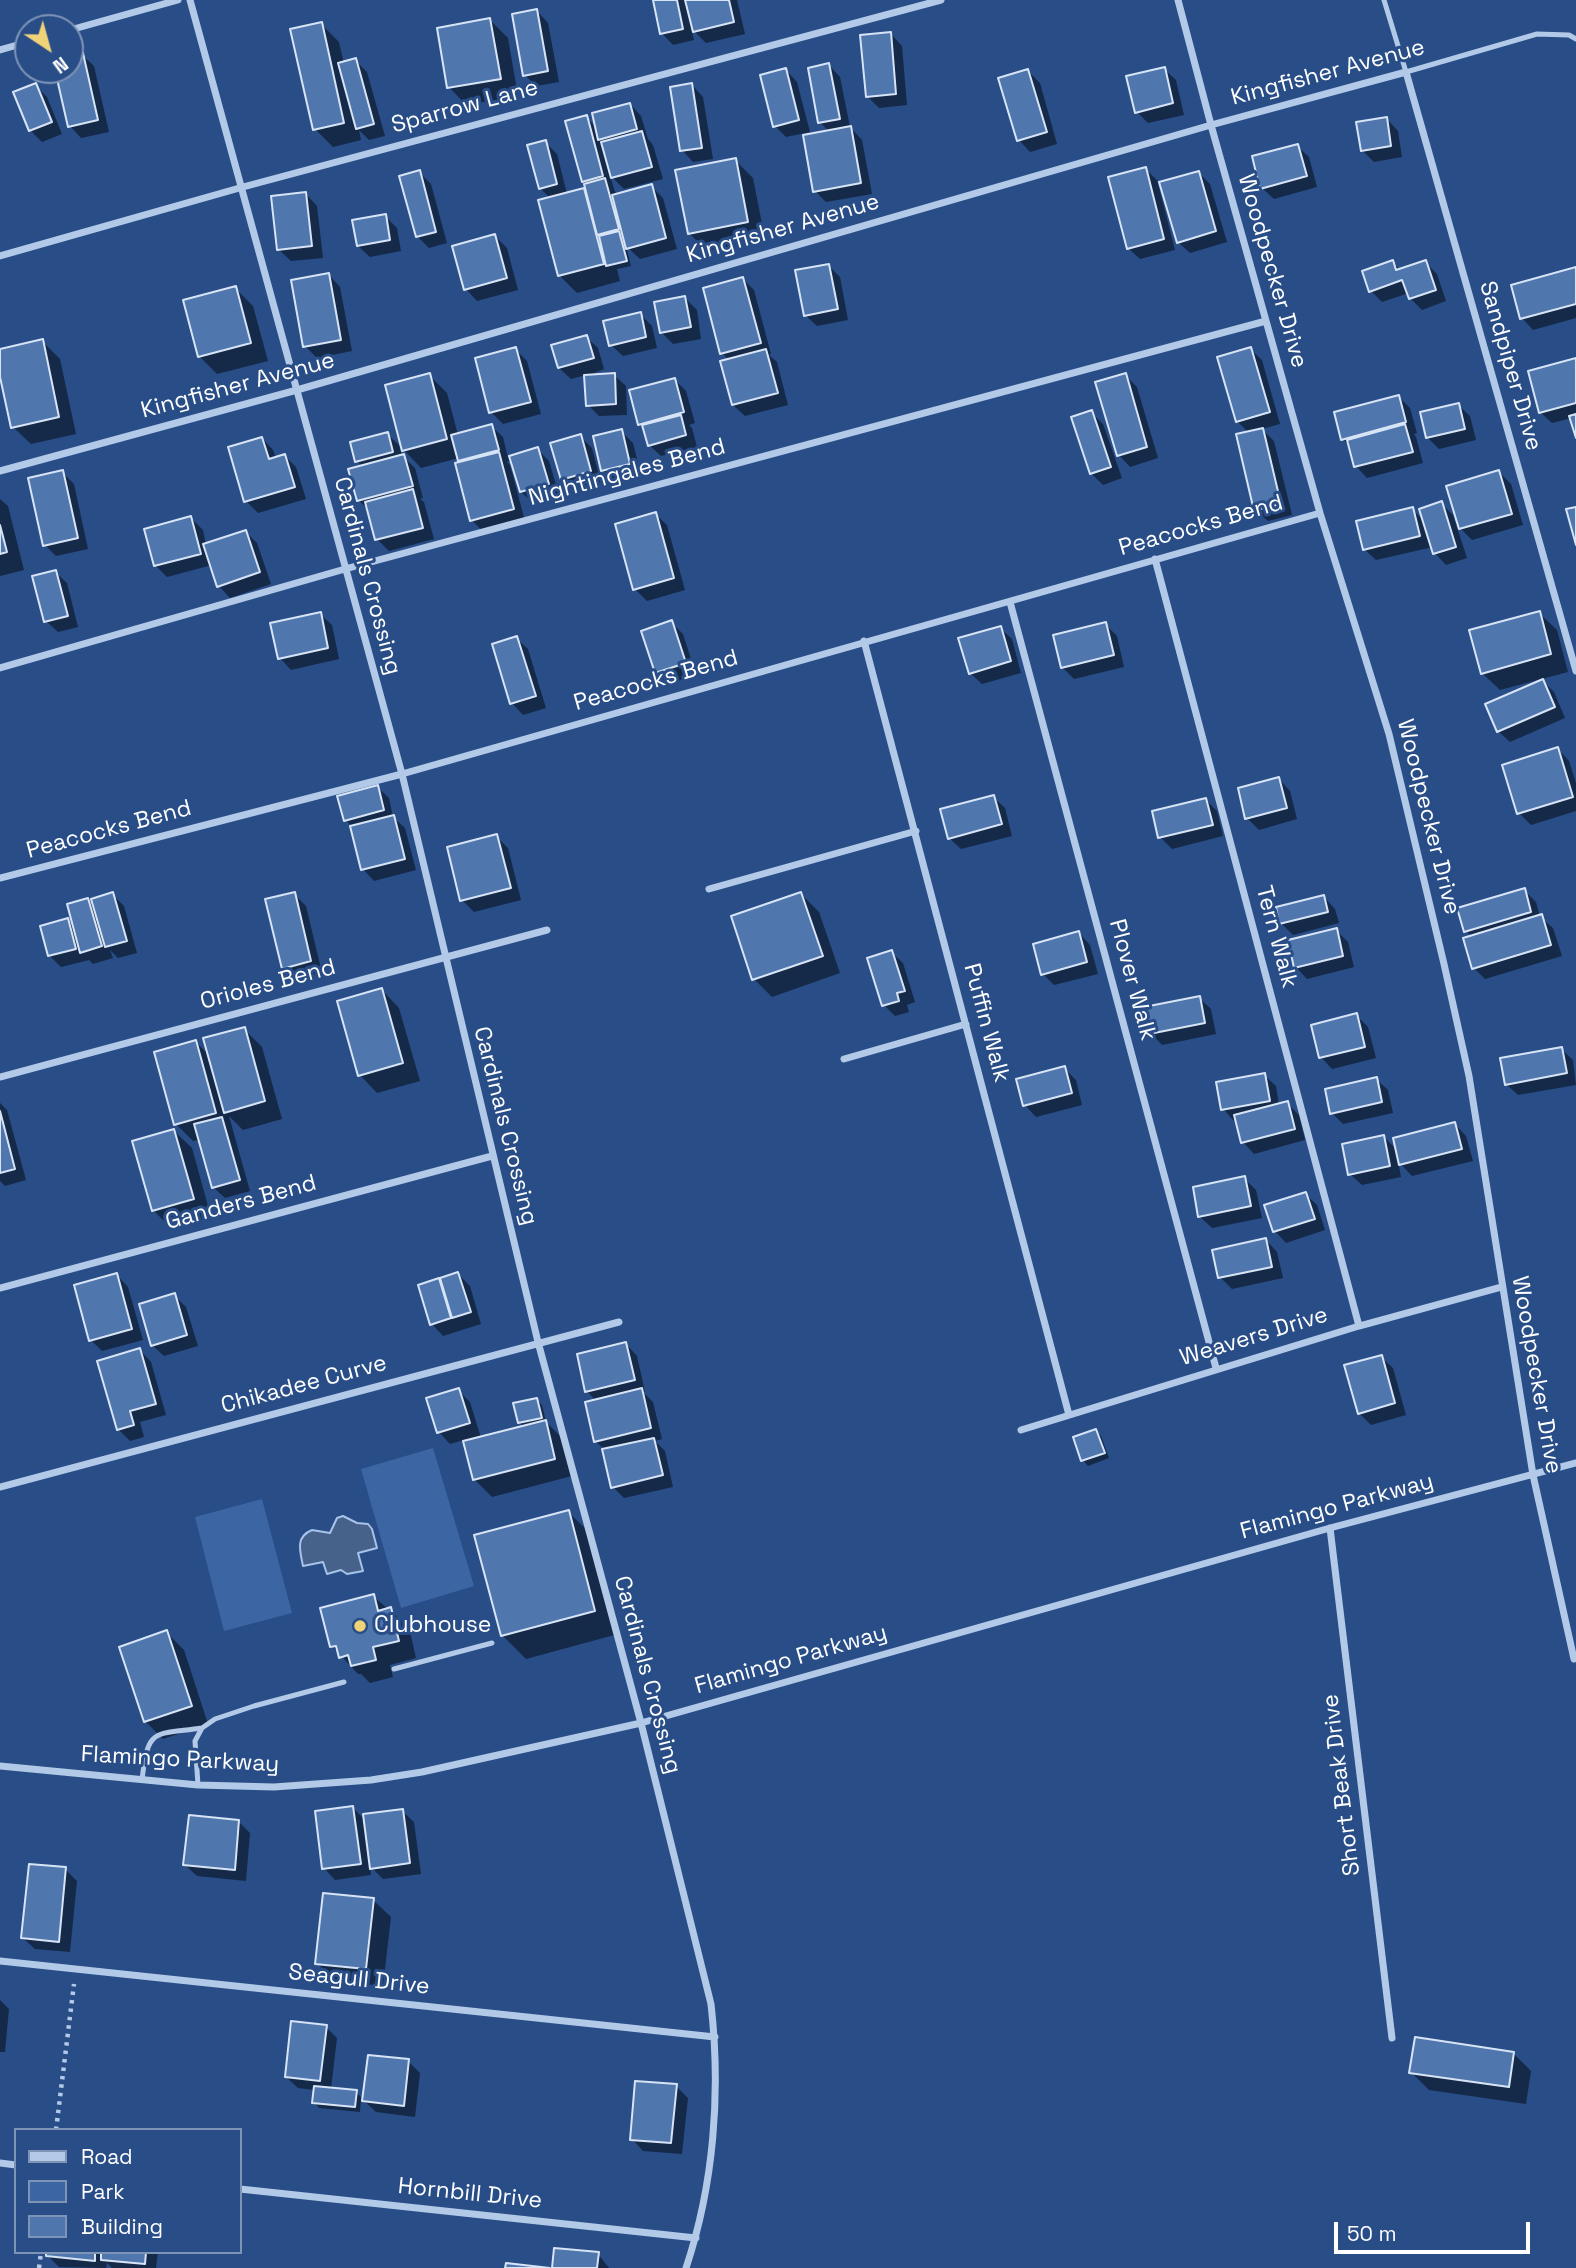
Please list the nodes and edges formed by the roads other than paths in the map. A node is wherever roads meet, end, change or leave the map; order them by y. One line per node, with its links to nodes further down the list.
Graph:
1 (178, 0): 6 (street)
2 (190, 0): 10 (street, Cardinals Crossing)
3 (941, 0): 10 (street, Sparrow Lane)
4 (1178, 0): 9 (street, Woodpecker Drive)
5 (1384, 0): 8 (lane)
6 (84, 26)
7 (1576, 39): 8 (lane, Kingfisher Avenue)
8 (1406, 72): 9 (street, Kingfisher Avenue); 21 (street, Sandpiper Drive)
9 (1211, 125): 12 (street, Woodpecker Drive); 13 (street, Kingfisher Avenue)
10 (243, 187): 11 (street, Sparrow Lane); 13 (street, Cardinals Crossing)
11 (0, 256)
12 (1266, 321): 15 (street, Woodpecker Drive); 17 (street, Nightingales Bend)
13 (297, 390): 14 (street, Kingfisher Avenue); 17 (street, Cardinals Crossing)
14 (0, 471)
15 (1320, 513): 16 (street, Peacocks Bend); 32 (street, Woodpecker Drive)
16 (1155, 559): 18 (street, Peacocks Bend); 35 (street, Tern Walk)
17 (345, 569): 20 (street, Nightingales Bend); 22 (street, Cardinals Crossing)
18 (1010, 602): 19 (street, Peacocks Bend); 37 (street, Plover Walk)
19 (864, 641): 22 (street, Peacocks Bend); 23 (street, Puffin Walk)
20 (0, 668)
21 (1576, 671)
22 (402, 774): 24 (street, Peacocks Bend); 27 (street, Cardinals Crossing)
23 (916, 831): 25 (street); 28 (street, Puffin Walk)
24 (0, 878)
25 (709, 889)
26 (547, 930): 27 (street, Orioles Bend)
27 (445, 957): 30 (street, Orioles Bend); 31 (street, Cardinals Crossing)
28 (966, 1024): 29 (street); 38 (street, Puffin Walk)
29 (844, 1059)
30 (0, 1077)
31 (492, 1156): 33 (street, Ganders Bend); 36 (street, Cardinals Crossing)
32 (1501, 1287): 35 (street, Weavers Drive); 41 (street, Woodpecker Drive)
33 (0, 1288)
34 (620, 1322): 36 (street, Chikadee Curve)
35 (1359, 1326): 37 (street, Weavers Drive)
36 (538, 1342): 42 (street, Chikadee Curve); 48 (street, Cardinals Crossing)
37 (1216, 1368): 38 (street, Weavers Drive)
38 (1069, 1415): 39 (street, Weavers Drive)
39 (1021, 1430)
40 (1576, 1462): 41 (street, Flamingo Parkway)
41 (1533, 1475): 43 (street, Flamingo Parkway); 45 (street, Woodpecker Drive)
42 (0, 1487)
43 (1331, 1528): 48 (street, Flamingo Parkway); 55 (street, Short Beak Drive)
44 (492, 1643): 46 (lane)
45 (1574, 1659)
46 (394, 1669)
47 (344, 1682): 49 (lane)
48 (641, 1723): 52 (street, Flamingo Parkway); 54 (street, Cardinals Crossing)
49 (202, 1728): 51 (lane); 52 (lane)
50 (0, 1766): 51 (street, Flamingo Parkway)
51 (142, 1780): 52 (street, Flamingo Parkway)
52 (198, 1785)
53 (0, 1961): 54 (street, Seagull Drive)
54 (715, 2037): 57 (street, Cardinals Crossing)
55 (1392, 2038)
56 (242, 2189): 57 (street, Hornbill Drive)
57 (696, 2238): 58 (street, Cardinals Crossing)
58 (686, 2268)

